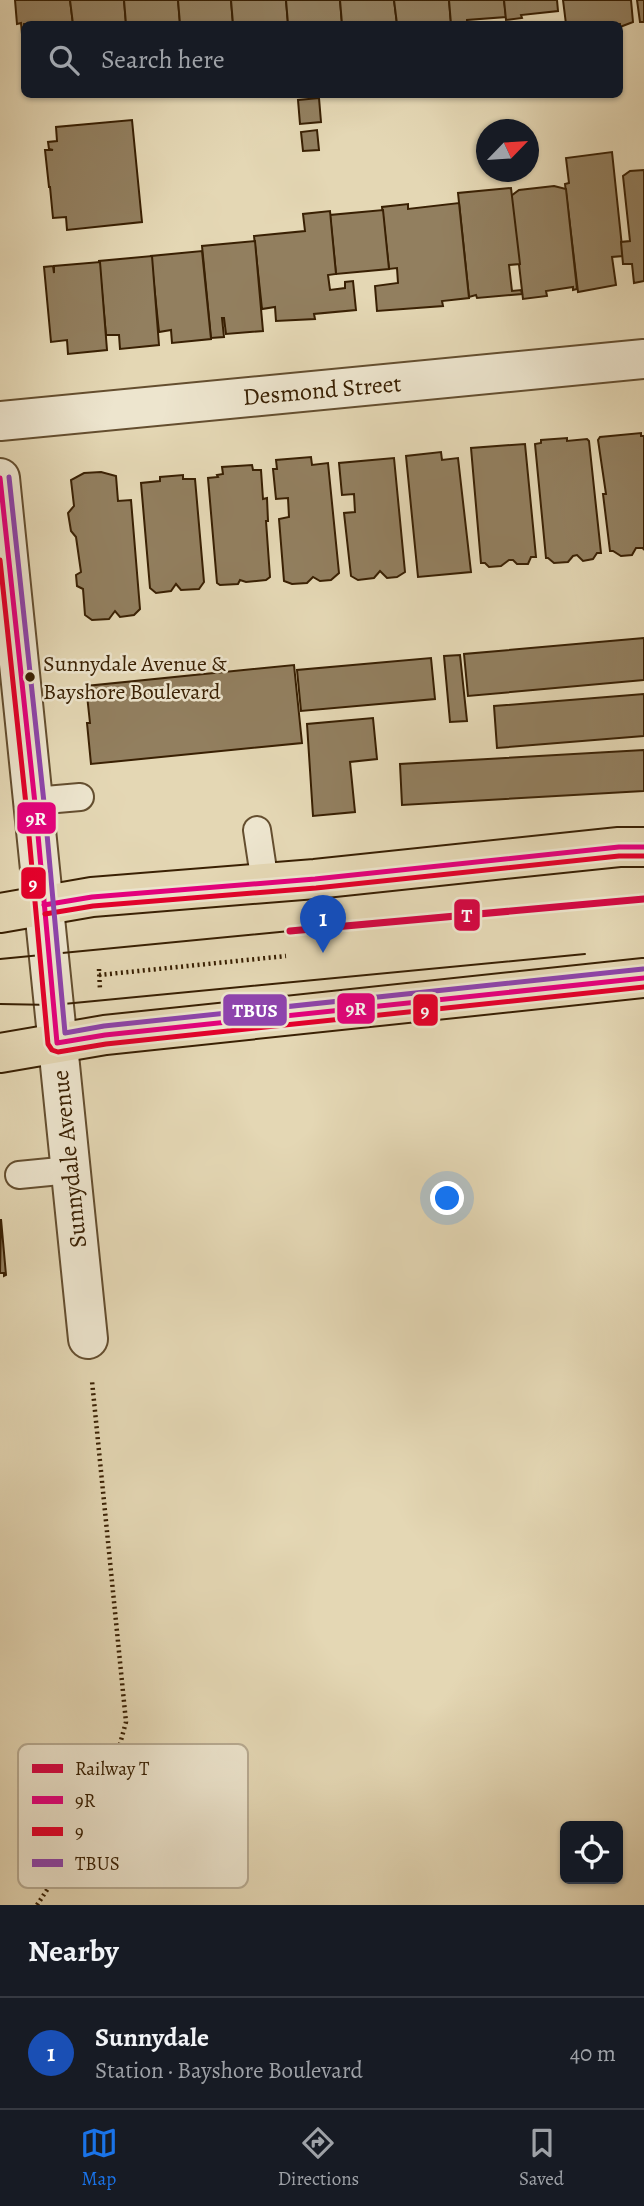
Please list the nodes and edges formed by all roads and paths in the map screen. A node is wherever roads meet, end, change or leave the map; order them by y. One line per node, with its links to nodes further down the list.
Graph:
1 (644, 359): 2 (street, Desmond Street)
2 (0, 421)
3 (0, 478): 5 (street, Sunnydale Avenue)
4 (80, 797): 5 (lane)
5 (34, 801): 9 (street, Sunnydale Avenue)
6 (257, 830): 8 (lane)
7 (644, 847): 8 (main road)
8 (265, 883): 9 (main road)
9 (44, 905): 10 (main road); 14 (street, Sunnydale Avenue)
10 (0, 913)
11 (286, 956): 13 (path)
12 (644, 978): 14 (main road)
13 (100, 990)
14 (57, 1043): 15 (main road); 16 (street, Sunnydale Avenue)
15 (0, 1053)
16 (70, 1170): 17 (lane); 18 (street, Sunnydale Avenue)
17 (19, 1175)
18 (88, 1339): 19 (path)
19 (120, 1744)
20 (48, 1888): 21 (path)
21 (37, 1905)

